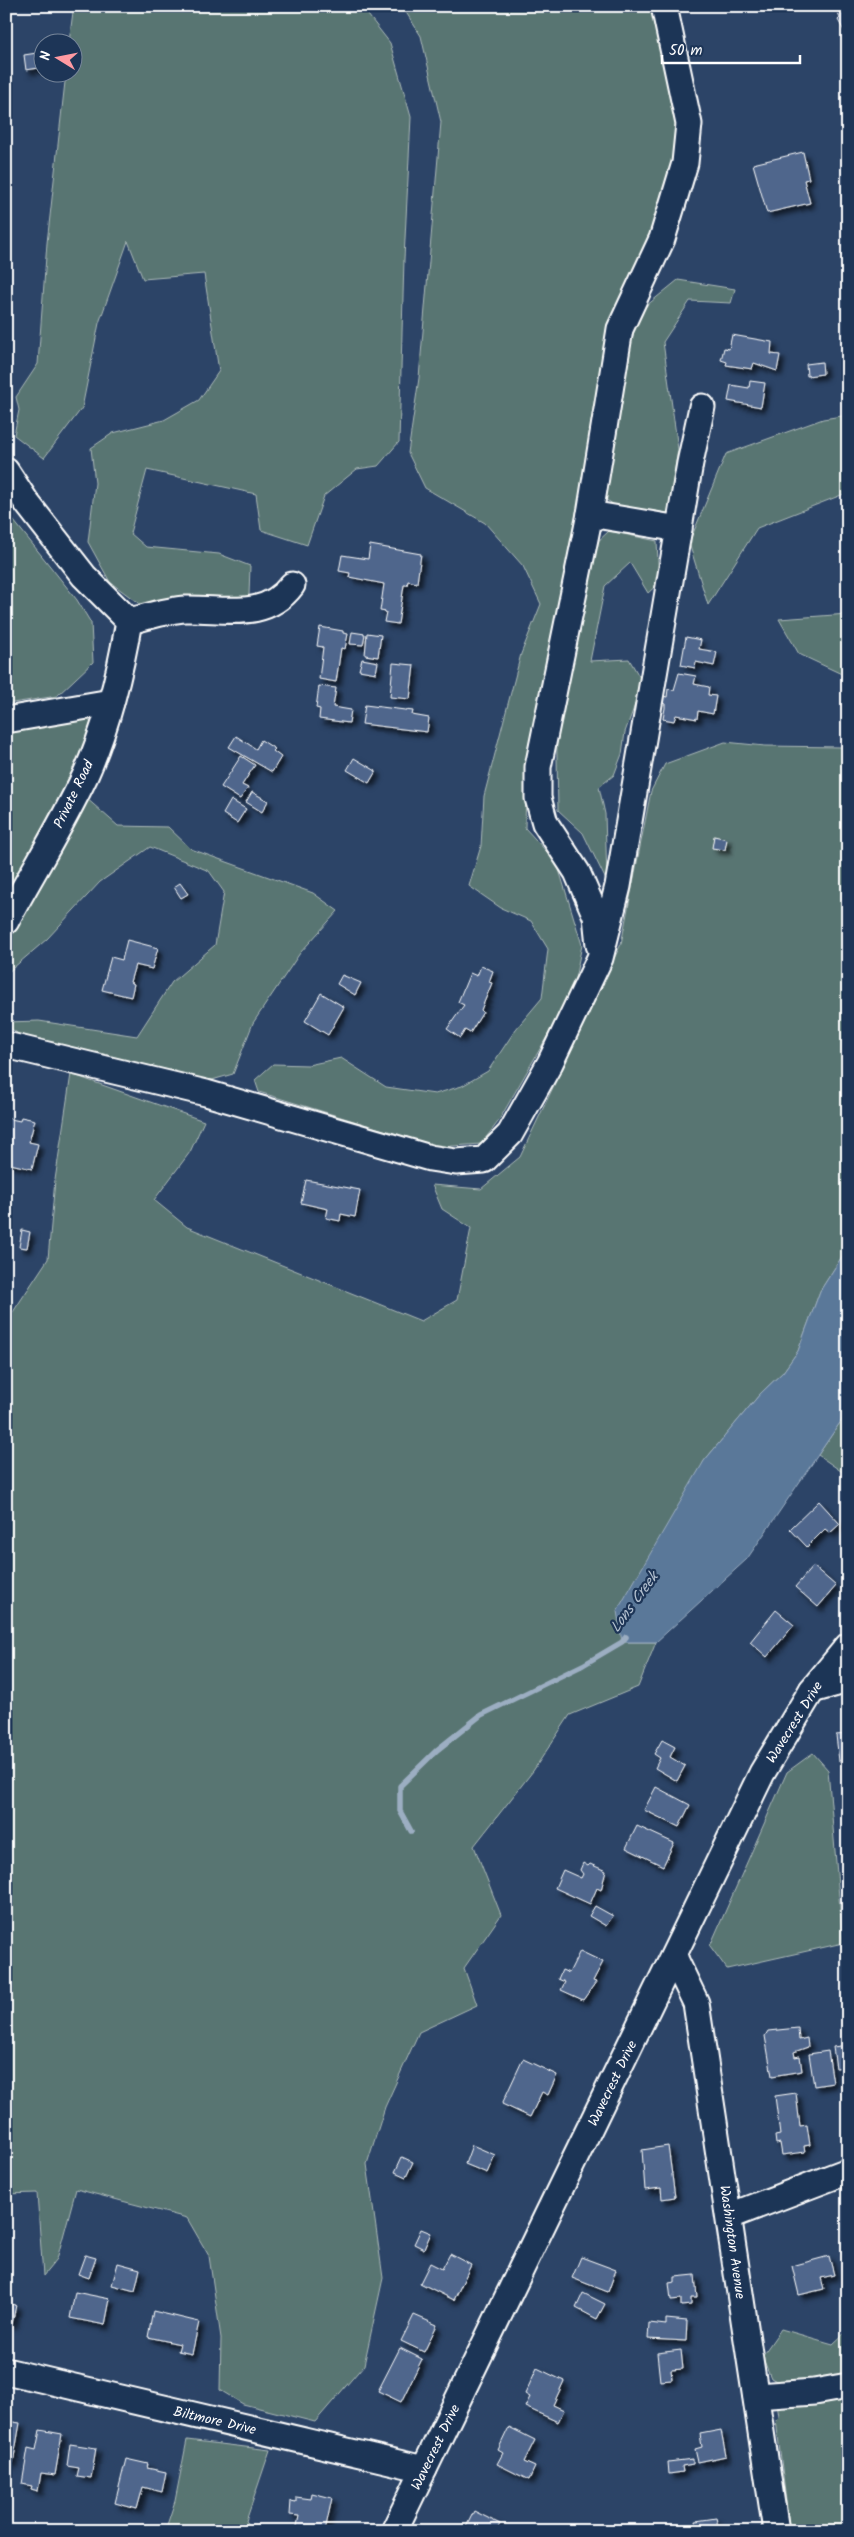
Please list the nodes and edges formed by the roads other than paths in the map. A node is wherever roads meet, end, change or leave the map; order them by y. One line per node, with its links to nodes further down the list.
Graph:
1 (664, 6): 4 (street)
2 (702, 406): 5 (street)
3 (6, 471): 7 (street)
4 (590, 514): 5 (street); 11 (street)
5 (679, 529): 11 (street)
6 (292, 585): 7 (street)
7 (129, 621): 8 (street, Private Road)
8 (110, 702): 9 (street); 10 (street, Private Road)
9 (6, 720)
10 (6, 921)
11 (600, 958): 12 (street)
12 (6, 1045)
13 (848, 1646): 15 (street, Wavecrest Drive)
14 (848, 1680): 15 (street)
15 (812, 1690): 16 (street, Wavecrest Drive)
16 (674, 1957): 18 (street, Washington Avenue); 22 (street, Wavecrest Drive)
17 (848, 2170): 18 (street)
18 (730, 2216): 21 (street, Washington Avenue)
19 (6, 2371): 22 (street, Biltmore Drive)
20 (848, 2386): 21 (street)
21 (756, 2396): 24 (street, Washington Avenue)
22 (424, 2469): 23 (street, Wavecrest Drive)
23 (394, 2531)
24 (776, 2531)

